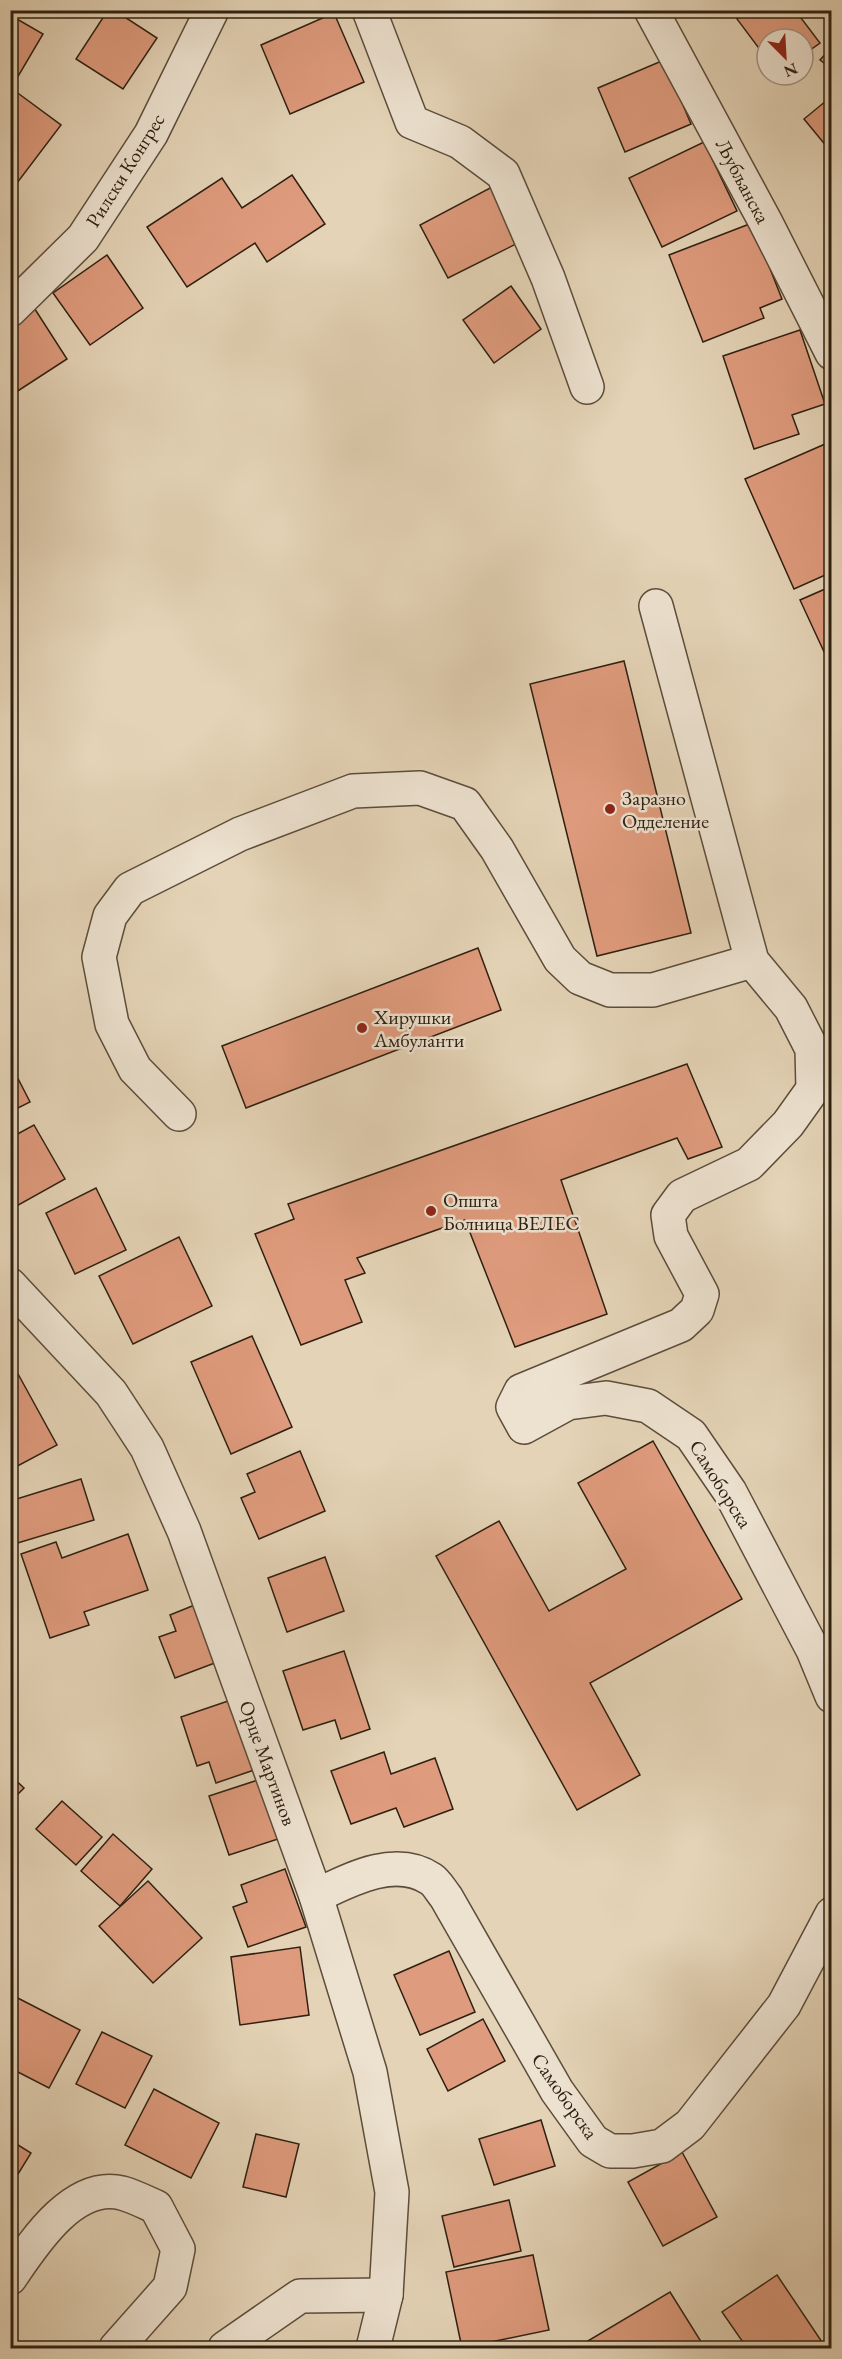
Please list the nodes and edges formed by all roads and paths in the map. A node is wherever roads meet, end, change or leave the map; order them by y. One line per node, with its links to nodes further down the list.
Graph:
1 (212, 10): 4 (street, Рилски Конгрес)
2 (369, 10): 6 (street)
3 (651, 10): 5 (street, Љубљанска)
4 (10, 310)
5 (831, 353)
6 (587, 387)
7 (656, 606): 8 (street)
8 (752, 961): 9 (street); 11 (street, Самоборска)
9 (179, 1114)
10 (10, 1285): 12 (street, Орце Мартинов)
11 (831, 1696)
12 (316, 1896): 13 (street, Самоборска); 15 (street, Орце Мартинов)
13 (831, 1914)
14 (10, 2278): 16 (street)
15 (386, 2295): 17 (street); 18 (street, Орце Мартинов)
16 (116, 2349)
17 (225, 2349)
18 (373, 2349)

